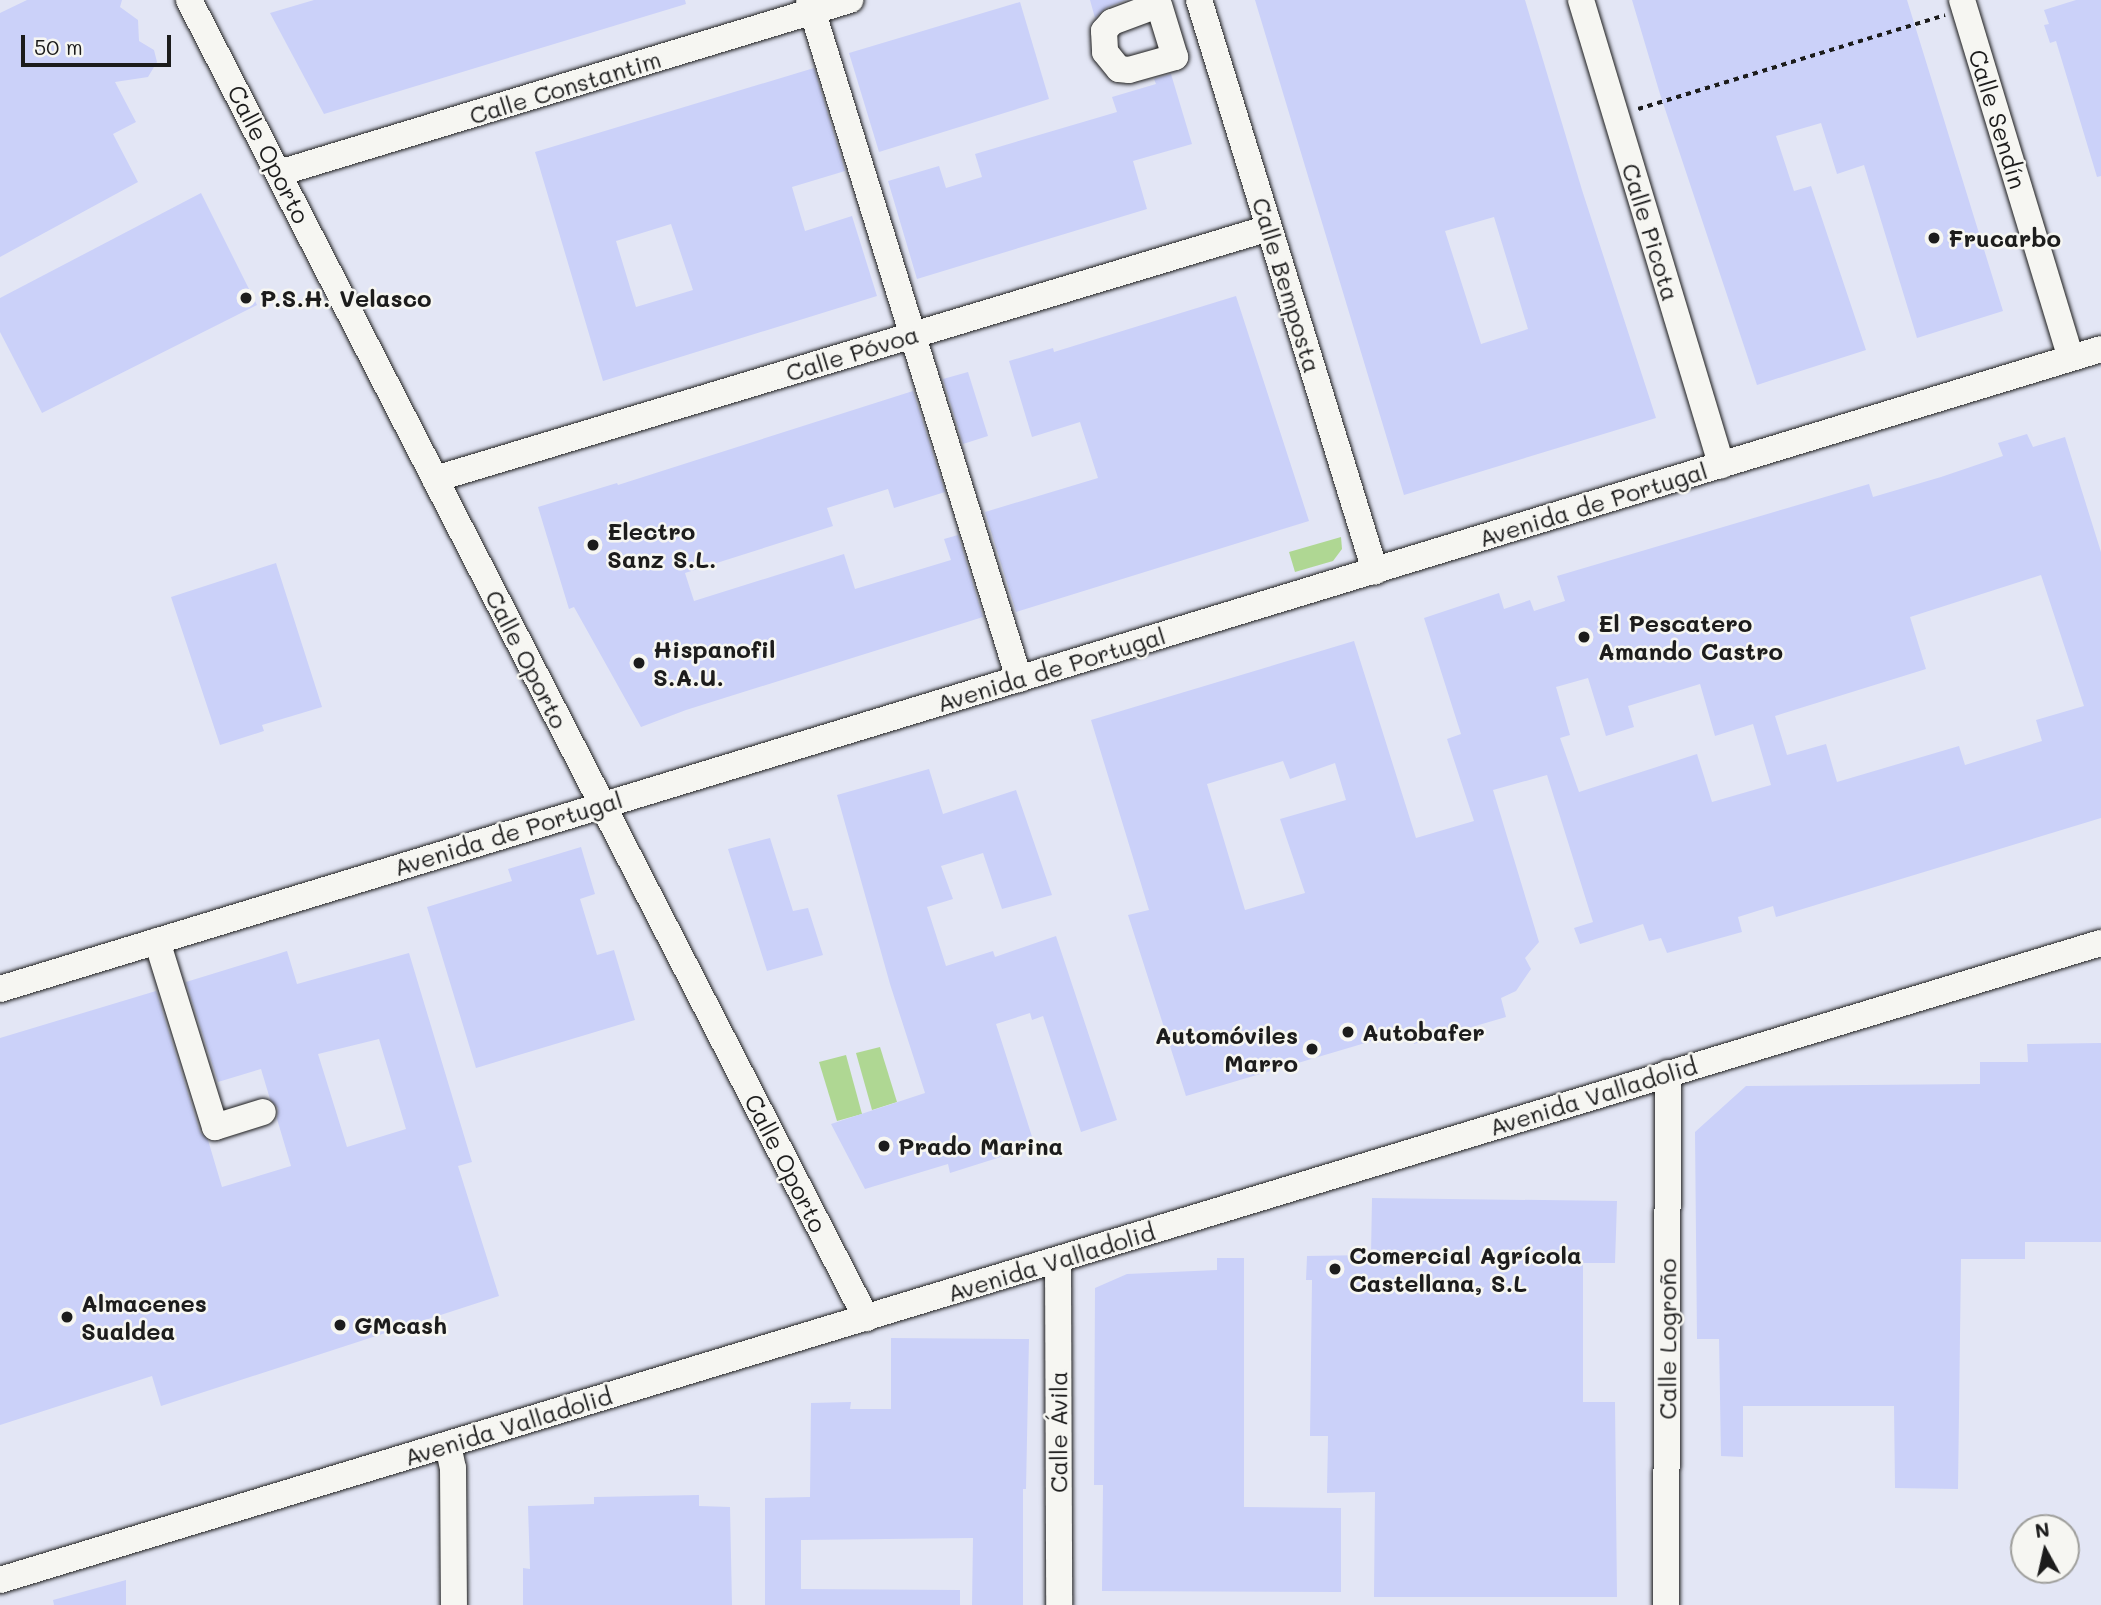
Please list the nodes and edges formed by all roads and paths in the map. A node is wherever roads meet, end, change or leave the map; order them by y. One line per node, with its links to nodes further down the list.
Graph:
1 (188, 0): 8 (street, Calle Oporto)
2 (850, 0): 6 (street, Calle Constantim)
3 (1199, 0): 9 (street, Calle Bemposta)
4 (1581, 0): 7 (street, Calle Picota)
5 (1964, 5): 7 (path); 12 (street, Calle Sendín)
6 (810, 6): 8 (street, Calle Constantim); 10 (street)
7 (1616, 116): 13 (street, Calle Picota)
8 (279, 173): 14 (street, Calle Oporto)
9 (1269, 228): 10 (street, Calle Póvoa); 15 (street, Calle Bemposta)
10 (912, 335): 14 (street, Calle Póvoa); 16 (street)
11 (2101, 349): 12 (street, Avenida de Portugal)
12 (2071, 358): 13 (street, Avenida de Portugal)
13 (1721, 465): 15 (street, Avenida de Portugal)
14 (435, 479): 17 (street, Calle Oporto)
15 (1375, 570): 16 (street, Avenida de Portugal)
16 (1019, 679): 17 (street, Avenida de Portugal)
17 (601, 804): 18 (street, Avenida de Portugal); 24 (street, Calle Oporto)
18 (157, 941): 20 (street, Avenida de Portugal); 22 (street)
19 (2101, 943): 21 (street, Avenida Valladolid)
20 (0, 989)
21 (1668, 1073): 23 (street, Avenida Valladolid); 29 (street, Calle Logroño)
22 (263, 1112)
23 (1058, 1260): 24 (street, Avenida Valladolid); 28 (street, Calle Ávila)
24 (866, 1318): 25 (street, Avenida Valladolid)
25 (448, 1445): 26 (street, Avenida Valladolid); 27 (street)
26 (0, 1580)
27 (454, 1605)
28 (1059, 1605)
29 (1666, 1605)

